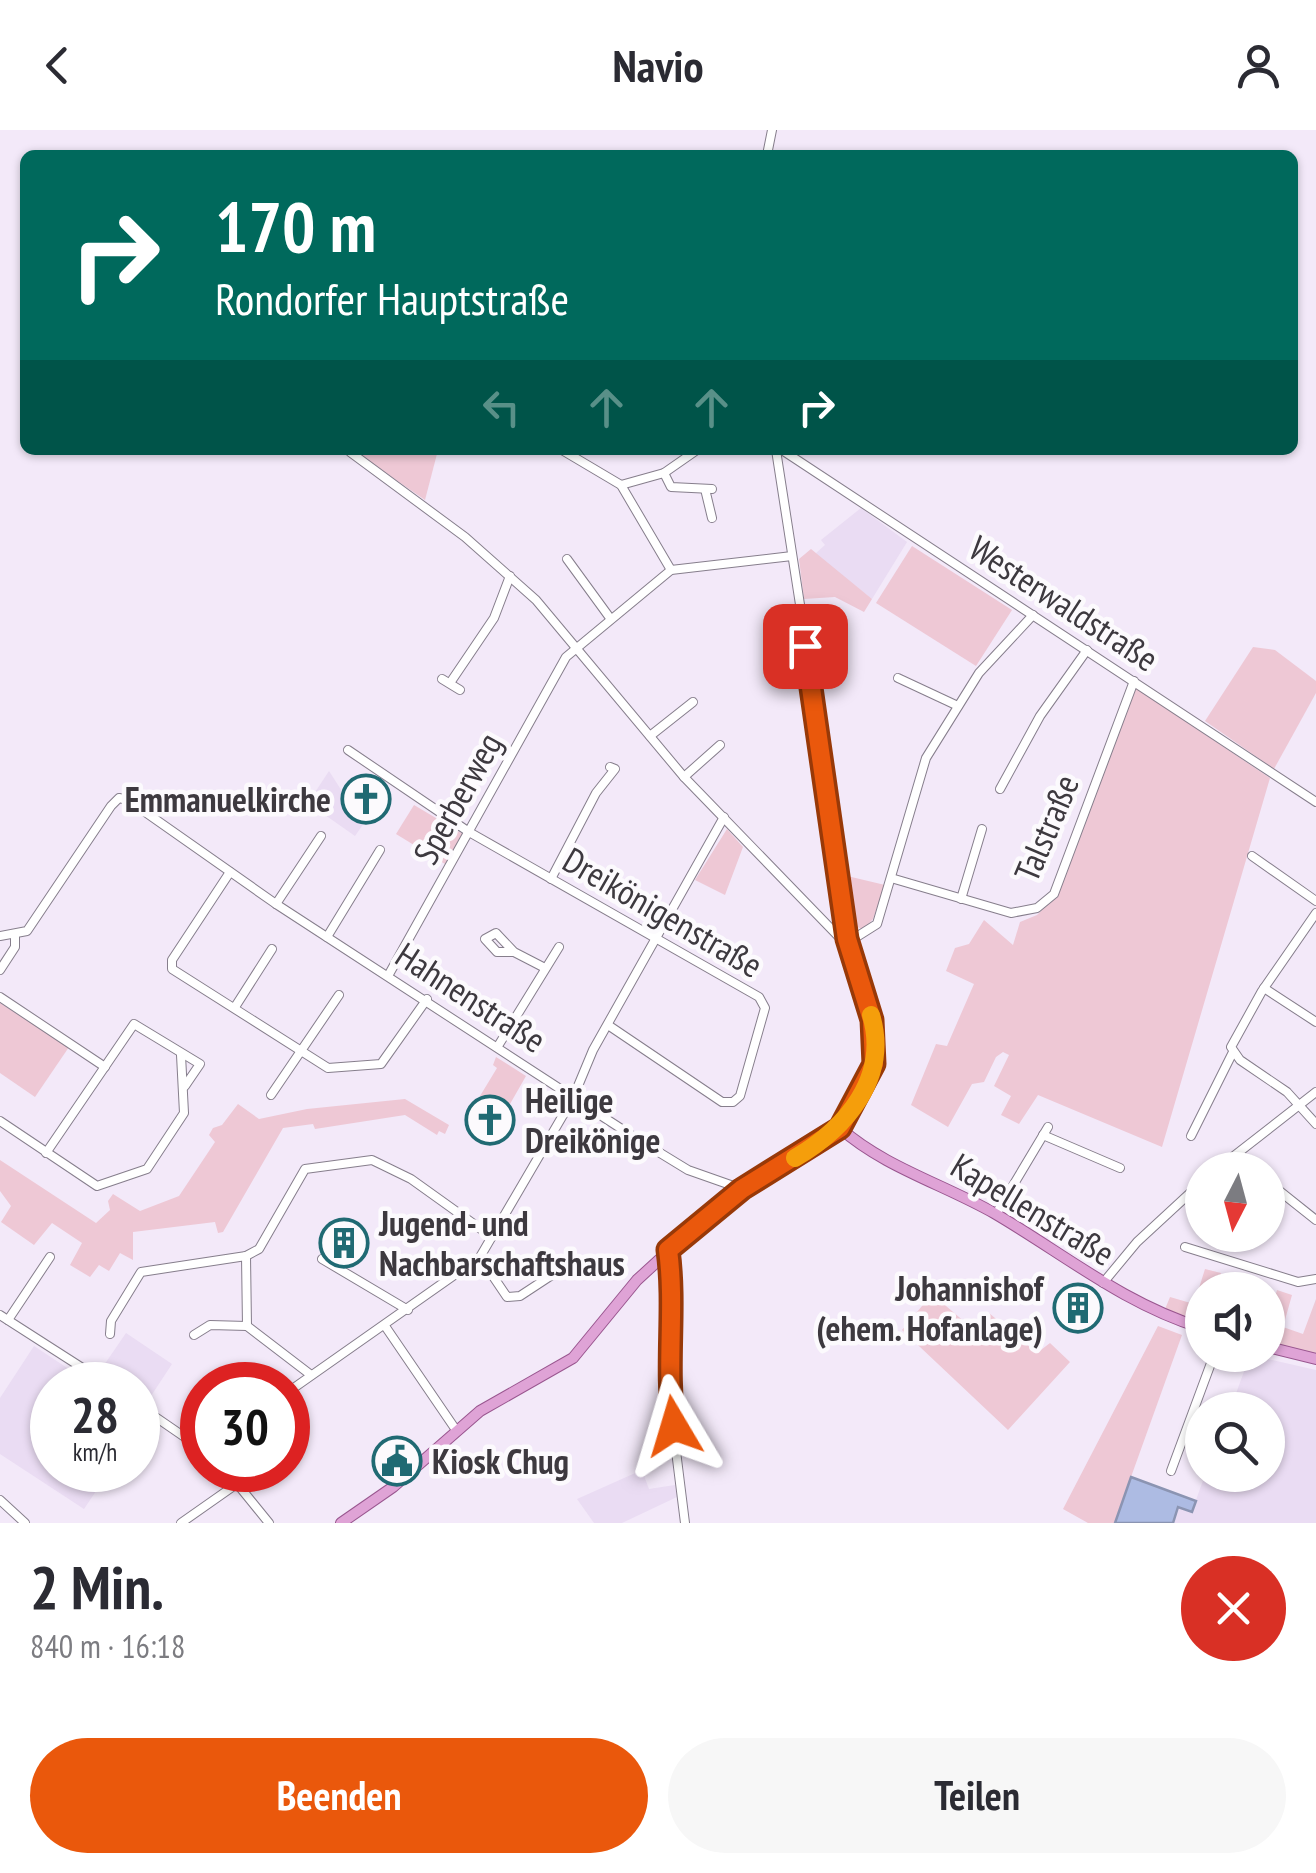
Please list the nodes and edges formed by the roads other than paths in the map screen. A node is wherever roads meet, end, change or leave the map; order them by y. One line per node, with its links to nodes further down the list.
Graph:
1 (354, 455): 14 (street)
2 (570, 455): 7 (street)
3 (691, 455): 6 (street)
4 (780, 455): 11 (street)
5 (787, 455): 8 (street, Westerwaldstraße)
6 (664, 473): 7 (street); 10 (street)
7 (621, 485): 13 (street)
8 (861, 502): 9 (street); 15 (street, Westerwaldstraße)
9 (852, 509)
10 (712, 518)
11 (792, 556): 13 (street); 48 (street)
12 (568, 559): 16 (street)
13 (670, 570): 16 (street, Sperberweg)
14 (510, 576): 17 (street); 21 (street)
15 (1033, 616): 18 (street, Westerwaldstraße); 23 (street)
16 (610, 618): 17 (street, Sperberweg)
17 (574, 649): 24 (street); 33 (street, Sperberweg)
18 (1087, 650): 20 (street, Westerwaldstraße); 29 (street)
19 (898, 678): 23 (street)
20 (1134, 682): 30 (street, Westerwaldstraße); 40 (street, Talstraße)
21 (460, 690)
22 (693, 702): 24 (street)
23 (958, 706): 38 (street)
24 (650, 736): 28 (street)
25 (720, 745): 28 (street)
26 (348, 750): 33 (street, Dreikönigenstraße)
27 (610, 766): 39 (street)
28 (684, 776): 31 (street)
29 (1000, 789)
30 (1316, 802)
31 (724, 818): 47 (street); 48 (street)
32 (982, 829): 40 (street)
33 (469, 832): 39 (street, Dreikönigenstraße); 54 (street, Sperberweg)
34 (321, 836): 42 (street)
35 (380, 850): 46 (street)
36 (1252, 856): 41 (street)
37 (230, 872): 42 (street, Hahnenstraße); 45 (street, Hahnenstraße); 59 (street)
38 (892, 878): 40 (street, Talstraße); 48 (street)
39 (551, 879): 47 (street, Dreikönigenstraße)
40 (961, 899)
41 (1316, 901)
42 (276, 904): 46 (street, Hahnenstraße)
43 (1316, 914): 55 (street)
44 (0, 936): 45 (street)
45 (15, 936): 53 (street)
46 (327, 937): 54 (street, Hahnenstraße)
47 (656, 938): 61 (street); 61 (street, Dreikönigenstraße)
48 (847, 939): 74 (street)
49 (558, 947): 52 (street)
50 (272, 949): 59 (street)
51 (514, 952): 52 (street)
52 (545, 968): 62 (street)
53 (0, 970)
54 (388, 976): 58 (street, Hahnenstraße)
55 (1264, 988): 60 (street); 64 (street)
56 (339, 995): 63 (street)
57 (0, 997): 66 (street)
58 (426, 1000): 62 (street, Hahnenstraße); 63 (street)
59 (234, 1007): 63 (street)
60 (1316, 1022)
61 (608, 1025): 70 (street)
62 (498, 1046): 70 (street, Hahnenstraße)
63 (300, 1050): 69 (street)
64 (1233, 1052): 71 (street); 75 (street)
65 (181, 1054): 66 (street); 67 (street); 67 (street)
66 (105, 1067): 77 (street)
67 (186, 1086): 77 (street)
68 (1316, 1092): 71 (street)
69 (271, 1095)
70 (573, 1098): 79 (street, Hahnenstraße); 84 (street)
71 (1299, 1106): 73 (street); 76 (street)
72 (0, 1122): 77 (street)
73 (1316, 1124)
74 (840, 1128): 79 (main road); 82 (main road, Kapellenstraße)
75 (1191, 1136)
76 (1239, 1152)
77 (46, 1153)
78 (1120, 1168): 82 (street)
79 (742, 1189): 85 (main road)
80 (1285, 1195): 83 (street)
81 (1185, 1198): 93 (street)
82 (996, 1214): 93 (main road, Kapellenstraße)
83 (1316, 1220)
84 (492, 1237): 87 (street); 89 (street)
85 (668, 1250): 106 (main road); 115 (street)
86 (1204, 1252): 92 (street)
87 (246, 1256): 97 (street); 99 (street)
88 (50, 1257): 95 (street)
89 (480, 1257): 91 (street); 94 (street)
90 (322, 1258): 94 (street)
91 (555, 1273)
92 (1316, 1279)
93 (1103, 1283): 96 (main road, Kapellenstraße)
94 (408, 1310): 98 (street)
95 (4, 1317): 103 (street)
96 (1185, 1322)
97 (246, 1326): 100 (street); 105 (street)
98 (385, 1326): 105 (street); 106 (street)
99 (110, 1334)
100 (194, 1334)
101 (1285, 1351): 102 (main road)
102 (1316, 1359)
103 (73, 1362)
104 (1208, 1372): 107 (street)
105 (311, 1375)
106 (456, 1430): 114 (main road)
107 (1171, 1471)
108 (225, 1492): 112 (street)
109 (245, 1492): 113 (street)
110 (0, 1500): 111 (street)
111 (25, 1523)
112 (180, 1523)
113 (269, 1523)
114 (342, 1523)
115 (685, 1523)

